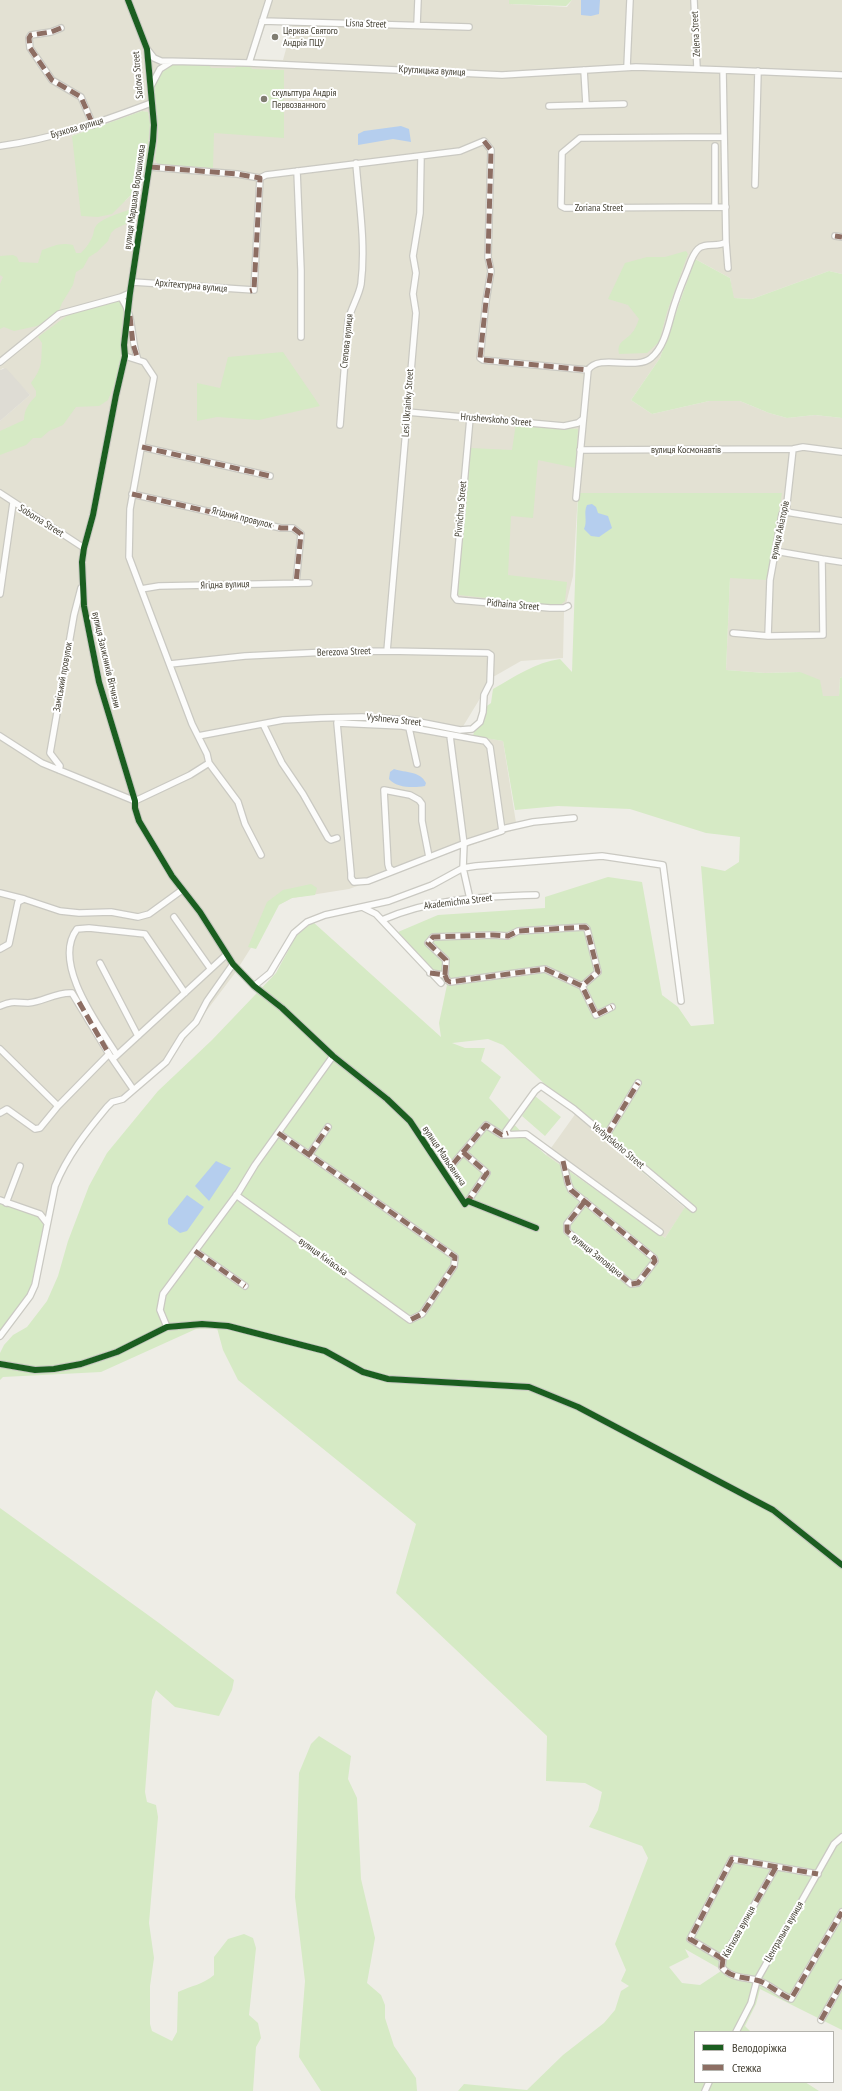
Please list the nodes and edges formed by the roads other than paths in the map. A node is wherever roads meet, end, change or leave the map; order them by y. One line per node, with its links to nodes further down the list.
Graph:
1 (128, 0): 10 (street, Sadova Street)
2 (269, 0): 6 (street)
3 (418, 0): 7 (street)
4 (630, 0): 13 (street)
5 (694, 0): 14 (street, Zelena Street)
6 (262, 21): 7 (street, Lisna Street); 12 (street)
7 (418, 25): 8 (street, Lisna Street)
8 (469, 27)
9 (62, 28): 24 (street)
10 (147, 48): 11 (street, Круглицька вулиця); 19 (street, Sadova Street)
11 (171, 62): 12 (street, Круглицька вулиця); 19 (street)
12 (249, 63): 15 (street, Круглицька вулиця)
13 (627, 67): 14 (street, Круглицька вулиця); 15 (street, Круглицька вулиця)
14 (697, 68): 16 (street, Круглицька вулиця)
15 (584, 70): 21 (street)
16 (723, 70): 17 (street, Круглицька вулиця); 26 (street)
17 (758, 71): 18 (street, Круглицька вулиця); 34 (street)
18 (842, 75)
19 (150, 88): 20 (street, Sadova Street)
20 (151, 103): 24 (street, Бузкова вулиця); 31 (street, вулиця Маршала Ворошилова)
21 (586, 104): 22 (street); 23 (street)
22 (624, 104)
23 (549, 106)
24 (93, 125): 27 (street, Бузкова вулиця)
25 (711, 137): 26 (street, Zoriana Street); 28 (street); 35 (street, Zoriana Street)
26 (724, 137): 28 (street); 36 (street)
27 (0, 146)
28 (715, 146): 35 (street)
29 (421, 157): 30 (street); 49 (street); 50 (street, Lesi Ukrainky Street)
30 (356, 163): 32 (street); 53 (street, Степова вулиця)
31 (150, 167): 33 (street); 41 (street, вулиця Маршала Ворошилова)
32 (297, 171): 33 (street); 45 (street)
33 (260, 178): 41 (street, Архітектурна вулиця)
34 (755, 185)
35 (715, 207): 36 (street, Zoriana Street)
36 (726, 207): 39 (street)
37 (835, 236): 38 (street)
38 (842, 237)
39 (726, 242): 40 (street); 49 (street)
40 (728, 268)
41 (133, 282): 42 (street, вулиця Маршала Ворошилова)
42 (130, 293): 43 (street); 44 (street, вулиця Маршала Ворошилова)
43 (121, 297): 44 (street); 48 (street)
44 (129, 309): 46 (street, вулиця Захисників Вітчизни); 47 (street)
45 (300, 336)
46 (125, 356): 47 (street); 65 (street, вулиця Захисників Вітчизни)
47 (138, 360): 54 (street)
48 (0, 362)
49 (588, 370): 52 (street)
50 (407, 412): 51 (street, Hrushevskoho Street); 78 (street, Lesi Ukrainky Street)
51 (470, 418): 52 (street, Hrushevskoho Street); 74 (street, Pivnichna Street)
52 (583, 419): 56 (street)
53 (340, 425)
54 (142, 447): 58 (street); 60 (street)
55 (793, 449): 56 (street, вулиця Космонавтів); 57 (street, вулиця Космонавтів); 63 (street, вулиця Авіаторів)
56 (580, 450): 61 (street)
57 (842, 452)
58 (270, 476)
59 (0, 493): 62 (street, Soborna Street)
60 (132, 494): 70 (street, Ягідний провулок); 72 (street)
61 (576, 498)
62 (13, 503): 65 (street, Soborna Street); 73 (street)
63 (786, 512): 64 (street); 66 (street, вулиця Авіаторів)
64 (842, 521)
65 (84, 548): 69 (street, вулиця Захисників Вітчизни)
66 (775, 550): 67 (street); 77 (street, вулиця Авіаторів)
67 (822, 559): 68 (street); 77 (street)
68 (842, 562)
69 (82, 581): 89 (street, Заміський провулок); 90 (street, вулиця Захисників Вітчизни)
70 (296, 583): 71 (street, Ягідна вулиця); 72 (street, Ягідна вулиця)
71 (309, 583)
72 (141, 589): 79 (street)
73 (0, 594)
74 (457, 600): 75 (street, Pidhaina Street)
75 (568, 606)
76 (733, 633): 77 (street)
77 (768, 636)
78 (387, 651): 79 (street, Berezova Street); 80 (street, Berezova Street)
79 (170, 664): 85 (street)
80 (490, 683): 81 (street, Vyshneva Street)
81 (337, 720): 82 (street, Vyshneva Street); 83 (street); 98 (street)
82 (263, 724): 85 (street, Vyshneva Street); 93 (street)
83 (409, 728): 86 (street); 88 (street)
84 (0, 736): 89 (street)
85 (198, 736): 87 (street)
86 (450, 736): 92 (street); 94 (street)
87 (209, 763): 90 (street); 95 (street)
88 (417, 764)
89 (59, 770): 90 (street)
90 (135, 800): 99 (street, вулиця Захисників Вітчизни)
91 (574, 818): 92 (street)
92 (502, 829): 94 (street)
93 (337, 838)
94 (464, 844): 96 (street); 97 (street)
95 (261, 855)
96 (429, 857): 98 (street); 98 (street)
97 (463, 868): 103 (street); 104 (street); 118 (street)
98 (394, 871)
99 (182, 890): 102 (street); 108 (street, вулиця Захисників Вітчизни)
100 (0, 893): 102 (street)
101 (536, 895): 103 (street, Akademichna Street)
102 (24, 899): 107 (street)
103 (470, 899): 106 (street, Akademichna Street)
104 (364, 908): 106 (street); 115 (street)
105 (174, 917): 111 (street)
106 (382, 920): 112 (street)
107 (0, 949)
108 (226, 955): 110 (street, вулиця Захисників Вітчизни); 111 (street)
109 (100, 963): 121 (street)
110 (234, 964): 115 (street, вулиця Захисників Вітчизни); 126 (street)
111 (210, 968): 117 (street)
112 (430, 973): 113 (street); 114 (street)
113 (445, 975): 116 (street); 116 (street)
114 (441, 983)
115 (254, 986): 124 (street, вулиця Захисників Вітчизни)
116 (582, 986): 120 (street)
117 (185, 993): 121 (street); 123 (street)
118 (681, 1000)
119 (0, 1006): 123 (street)
120 (612, 1007)
121 (138, 1036): 123 (street)
122 (0, 1049): 128 (street)
123 (113, 1056): 126 (street); 128 (street)
124 (333, 1056): 127 (street, вулиця Захисників Вітчизни); 131 (street)
125 (638, 1083): 133 (street)
126 (133, 1089): 144 (street)
127 (387, 1099): 141 (street, вулиця Мальовнича)
128 (58, 1106): 129 (street)
129 (0, 1114)
130 (328, 1127): 135 (street)
131 (278, 1133): 135 (street); 139 (street)
132 (508, 1133): 133 (street, Verbytskoho Street); 134 (street); 136 (street)
133 (606, 1136): 143 (street, Verbytskoho Street)
134 (463, 1152): 137 (street); 141 (street)
135 (309, 1155): 139 (street, вулиця Київська)
136 (563, 1161): 142 (street, вулиця Заповідна); 146 (street)
137 (453, 1164)
138 (20, 1166): 140 (street)
139 (236, 1195): 147 (street)
140 (3, 1201): 144 (street)
141 (468, 1201): 145 (street, вулиця Мальовнича)
142 (585, 1201): 142 (street, вулиця Заповідна)
143 (693, 1208)
144 (47, 1224): 150 (street)
145 (536, 1228)
146 (660, 1232)
147 (195, 1251): 148 (street); 149 (street)
148 (245, 1286)
149 (167, 1327): 151 (street); 152 (street)
150 (0, 1336)
151 (0, 1364)
152 (842, 1566)
153 (842, 1837): 155 (street, Центральна вулиця)
154 (776, 1867): 155 (street); 157 (street, Квіткова вулиця); 157 (street)
155 (818, 1874): 158 (street, Центральна вулиця)
156 (842, 1912): 158 (street, Квіткова вулиця)
157 (723, 1959): 158 (street, Квіткова вулиця)
158 (757, 1980): 161 (street, Центральна вулиця)
159 (842, 1983): 160 (street)
160 (821, 2020)
161 (737, 2031)

